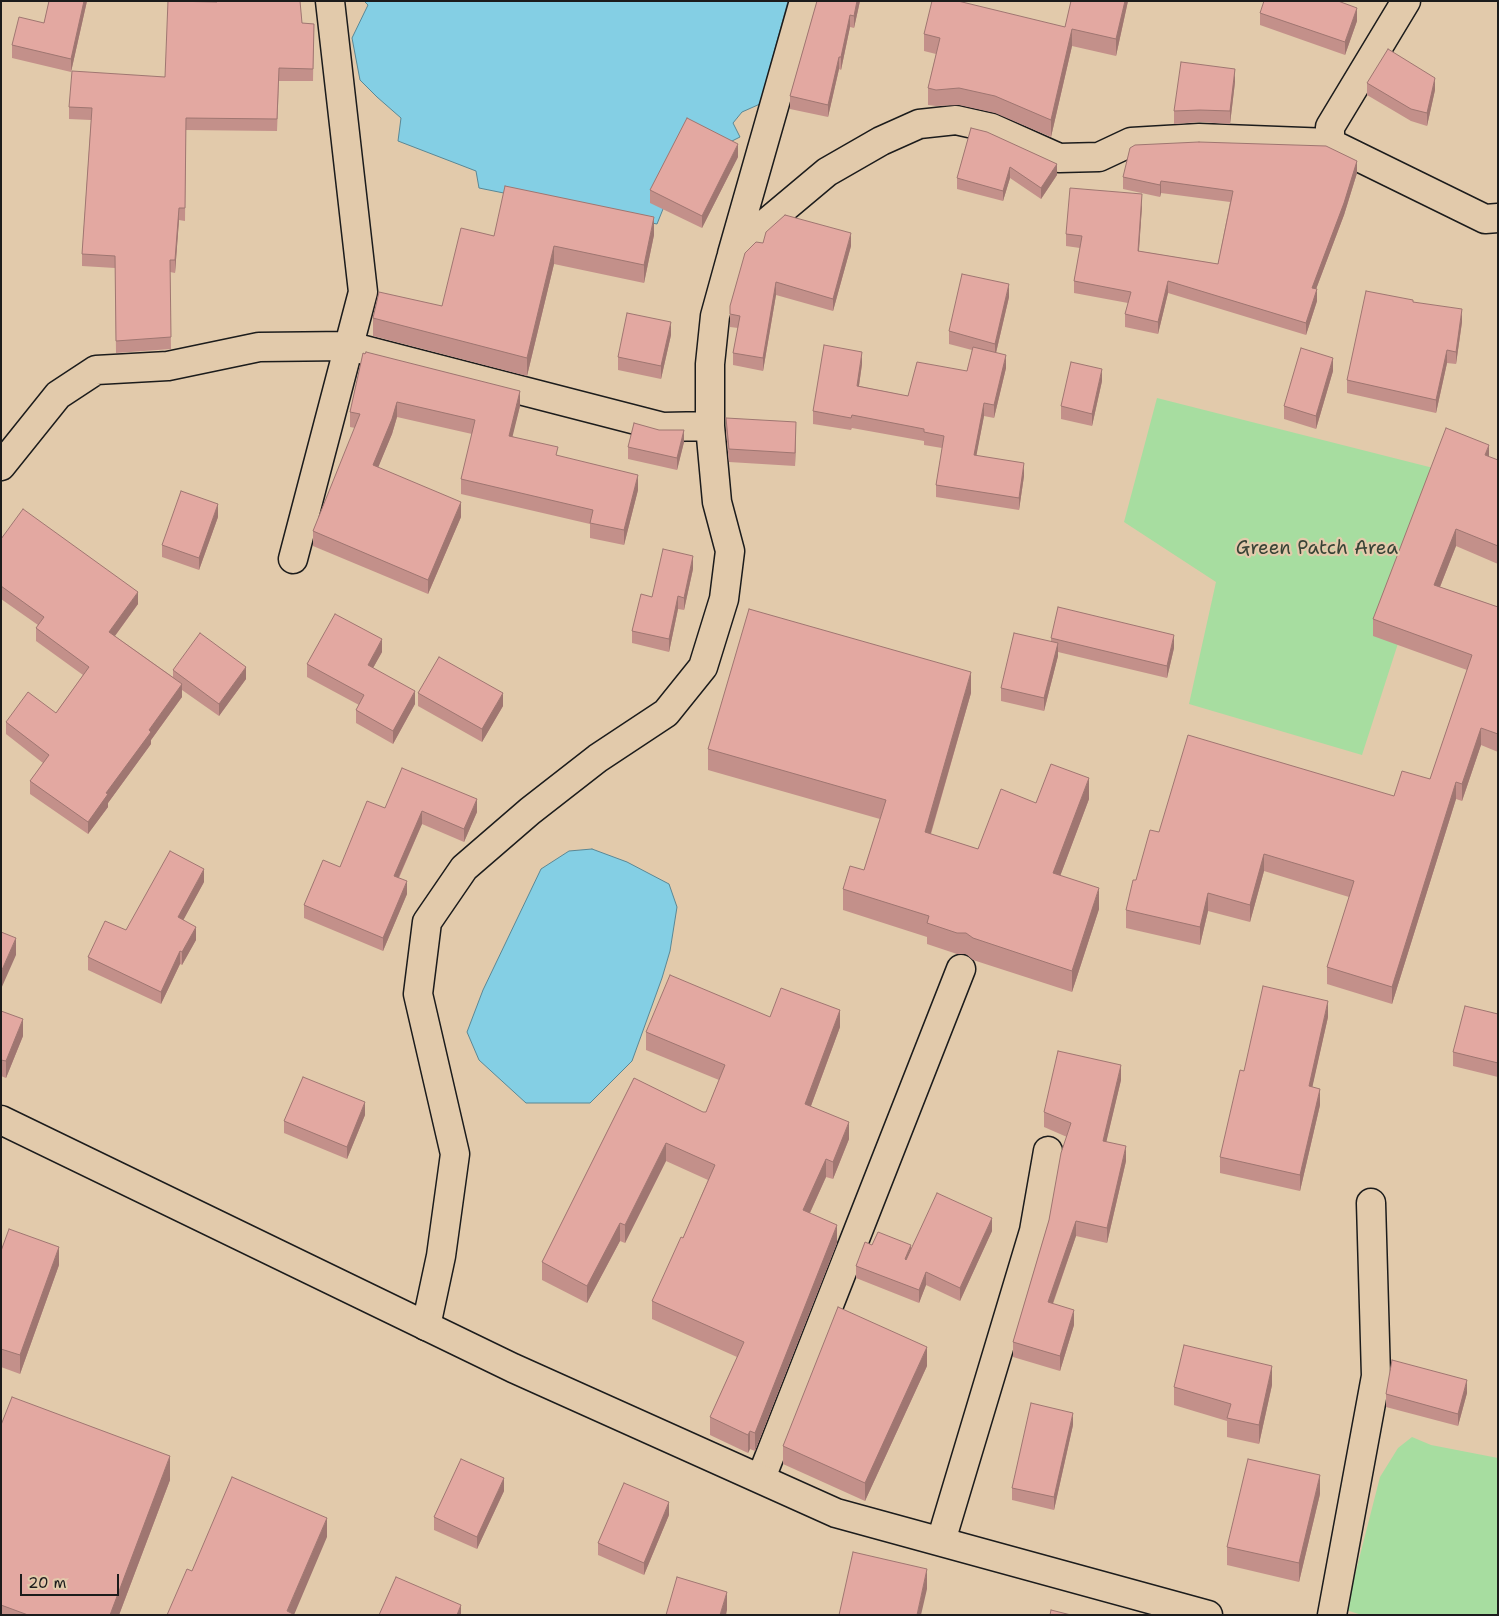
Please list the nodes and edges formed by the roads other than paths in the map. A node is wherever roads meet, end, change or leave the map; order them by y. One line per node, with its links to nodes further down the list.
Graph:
1 (330, 1): 7 (street)
2 (804, 1): 6 (street)
3 (1406, 1): 4 (street)
4 (1330, 143): 5 (street); 6 (street)
5 (1498, 218)
6 (731, 258): 8 (street)
7 (349, 346): 8 (street); 9 (street); 10 (street)
8 (710, 426): 15 (street)
9 (1, 466)
10 (293, 560)
11 (961, 970): 16 (street)
12 (1, 1120): 15 (street)
13 (1048, 1152): 17 (street)
14 (1371, 1203): 19 (street)
15 (426, 1326): 16 (street)
16 (761, 1478): 17 (street)
17 (941, 1541): 18 (street)
18 (1208, 1615)
19 (1332, 1615)

